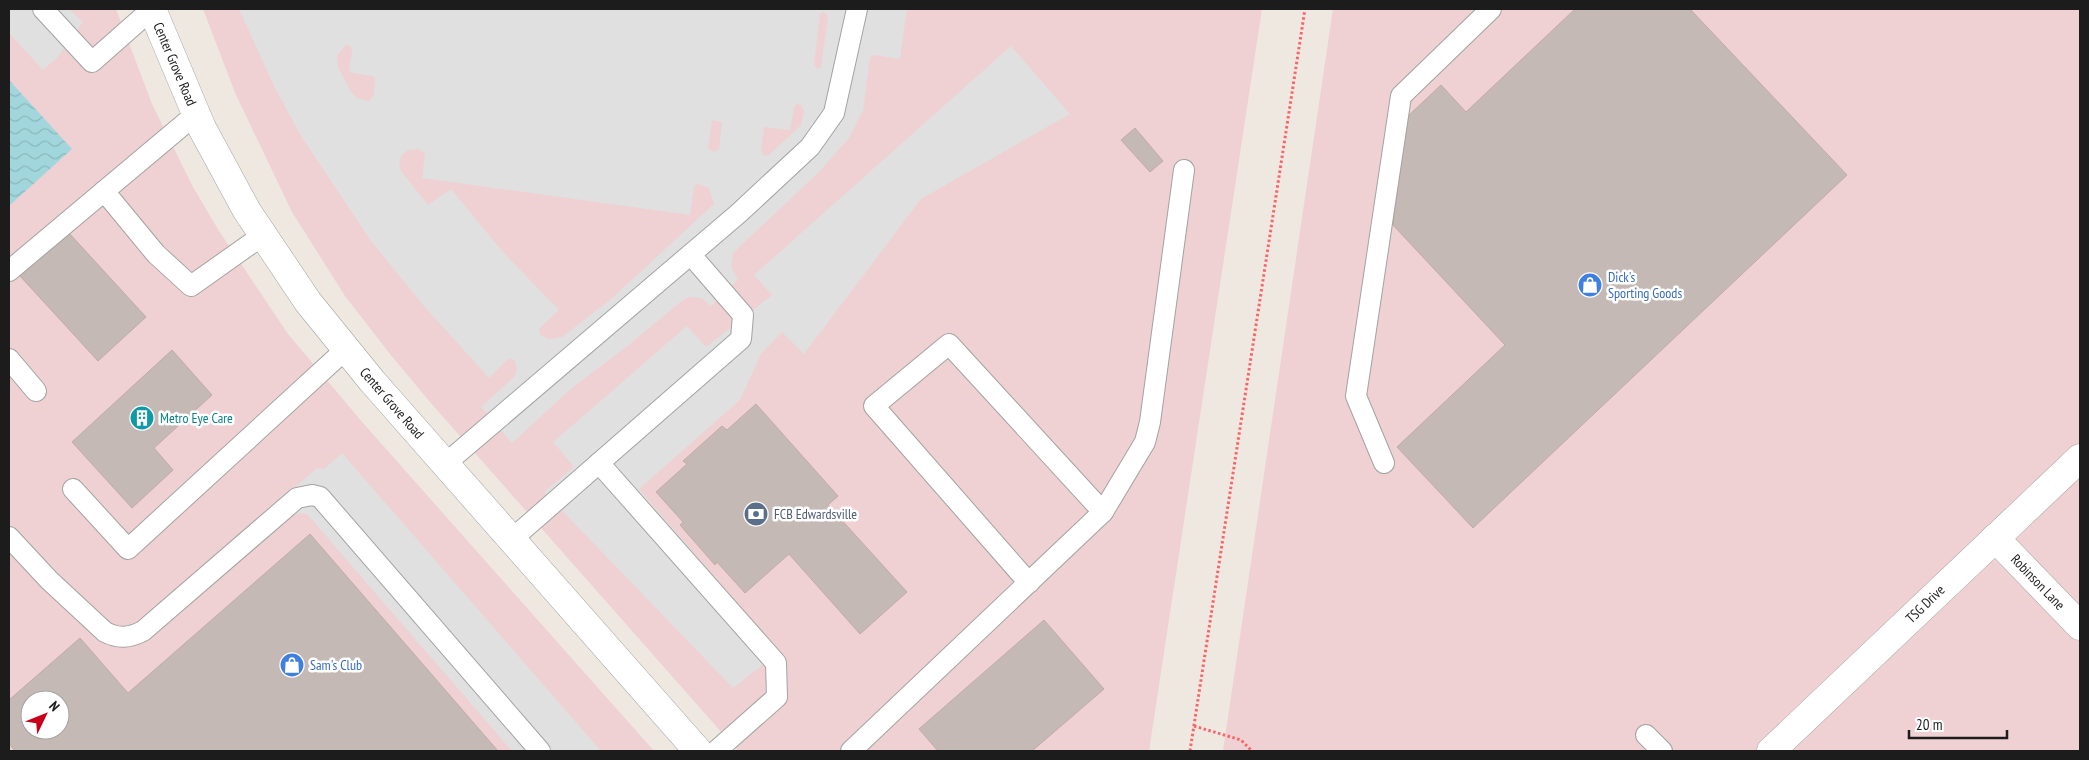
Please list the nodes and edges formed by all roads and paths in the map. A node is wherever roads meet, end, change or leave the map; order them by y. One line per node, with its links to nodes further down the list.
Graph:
1 (43, 9): 2 (lane)
2 (152, 9): 6 (street, Center Grove Road)
3 (857, 9): 10 (lane)
4 (1305, 9): 26 (path)
5 (1491, 9): 17 (lane)
6 (196, 114): 8 (lane); 9 (street, Center Grove Road)
7 (1184, 170): 20 (lane)
8 (104, 191): 9 (lane); 11 (lane)
9 (263, 236): 12 (street, Center Grove Road)
10 (691, 254): 16 (lane); 18 (lane)
11 (9, 271)
12 (346, 349): 18 (street, Center Grove Road); 19 (lane)
13 (9, 359): 14 (lane)
14 (36, 391)
15 (2080, 458): 22 (street, TSG Drive)
16 (599, 463): 23 (lane); 30 (lane)
17 (1384, 463)
18 (445, 464): 23 (street, Center Grove Road)
19 (73, 489)
20 (1103, 512): 24 (lane); 24 (lane)
21 (9, 537): 28 (lane)
22 (1995, 538): 25 (street, Robinson Lane); 35 (street, TSG Drive)
23 (511, 540): 29 (street, Center Grove Road)
24 (1029, 583): 31 (lane)
25 (2080, 626)
26 (1194, 726): 32 (path); 33 (path)
27 (1646, 735): 34 (lane)
28 (540, 751)
29 (698, 751)
30 (716, 751)
31 (851, 751)
32 (1190, 751)
33 (1252, 751)
34 (1662, 751)
35 (1771, 751)

